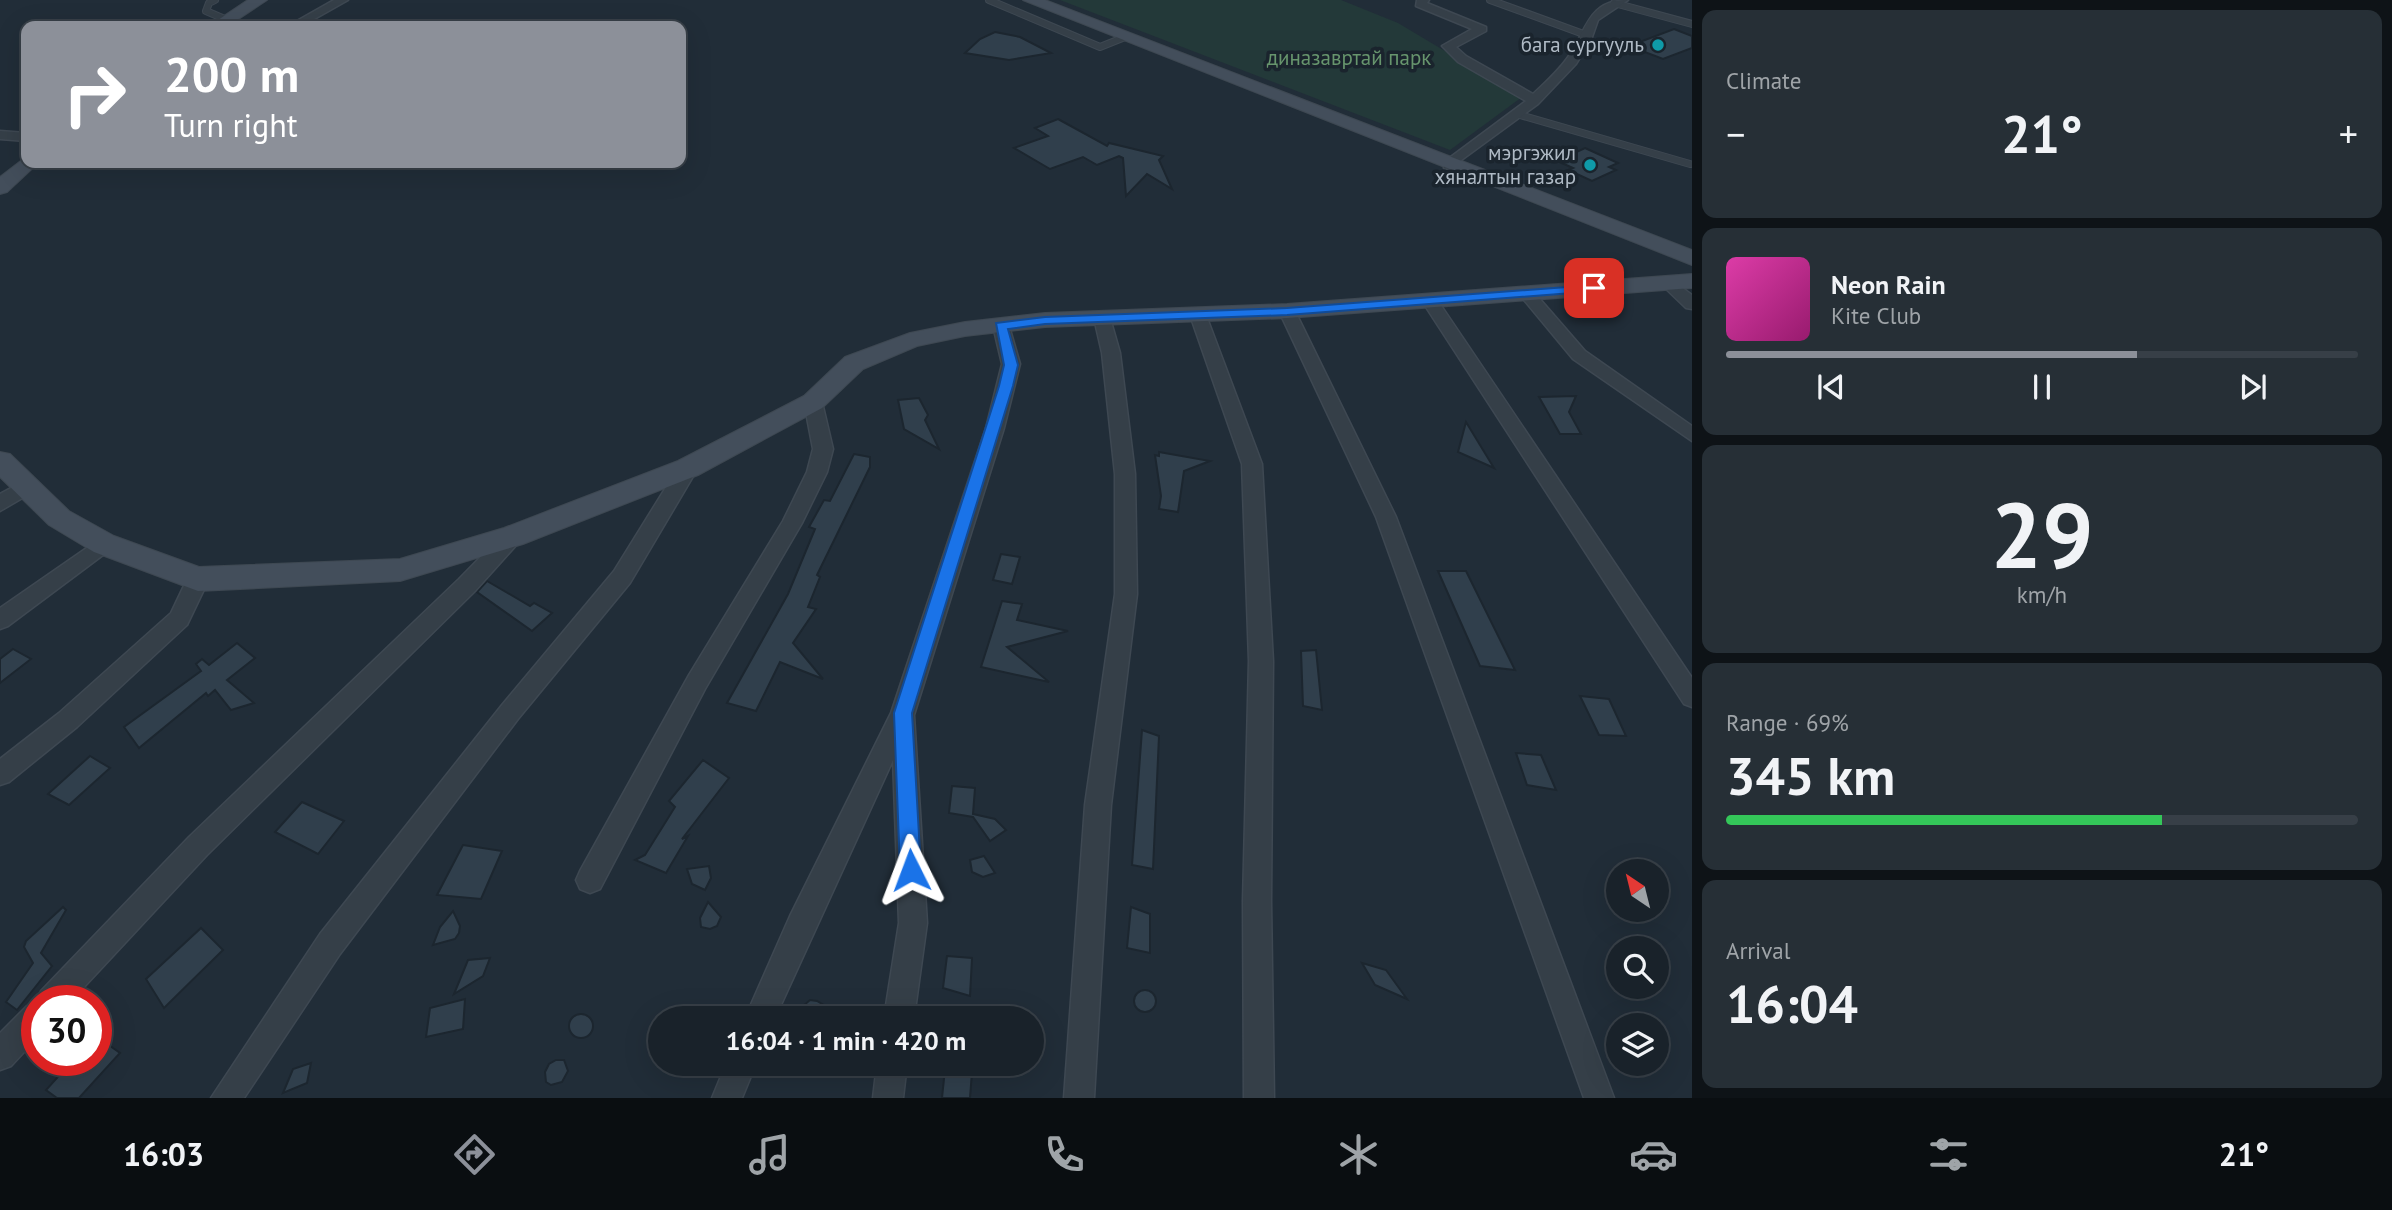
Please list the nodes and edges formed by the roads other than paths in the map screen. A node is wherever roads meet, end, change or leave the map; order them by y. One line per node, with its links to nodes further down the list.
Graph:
1 (215, 0): 9 (lane)
2 (259, 0): 10 (street)
3 (342, 0): 11 (street)
4 (989, 0): 14 (lane)
5 (1031, 0): 14 (street)
6 (1423, 0): 15 (street)
7 (1490, 0): 13 (lane)
8 (1618, 1): 12 (lane); 13 (street)
9 (219, 21)
10 (225, 21)
11 (303, 21)
12 (1692, 24)
13 (1589, 36): 15 (street)
14 (1125, 37): 20 (street)
15 (1534, 100): 16 (street)
16 (1520, 115): 19 (lane); 20 (street)
17 (0, 135): 18 (street)
18 (21, 137)
19 (1690, 164)
20 (1449, 165): 23 (street)
21 (22, 168): 22 (street)
22 (0, 188)
23 (1692, 258)
24 (1681, 282): 25 (street); 27 (street)
25 (1527, 294): 26 (street); 33 (street)
26 (1430, 301): 28 (street); 42 (street)
27 (1692, 304)
28 (1287, 312): 29 (street); 58 (street)
29 (1198, 315): 30 (street); 57 (street)
30 (1102, 318): 31 (street); 56 (street)
31 (1001, 326): 32 (street); 43 (street)
32 (813, 402): 35 (street); 45 (street)
33 (1692, 435)
34 (0, 461): 36 (street)
35 (688, 468): 38 (street); 53 (street)
36 (24, 488): 37 (street); 39 (street)
37 (0, 504)
38 (513, 537): 40 (street); 46 (street)
39 (104, 544): 40 (street); 41 (street)
40 (198, 579): 44 (street)
41 (0, 620)
42 (1692, 697)
43 (903, 713): 47 (street); 48 (street)
44 (0, 774)
45 (590, 880)
46 (66, 985)
47 (765, 1006)
48 (901, 1006)
49 (21, 1033): 50 (street)
50 (0, 1055)
51 (736, 1076): 54 (street)
52 (891, 1076): 55 (street)
53 (226, 1098)
54 (727, 1098)
55 (888, 1098)
56 (1079, 1098)
57 (1259, 1098)
58 (1599, 1098)

